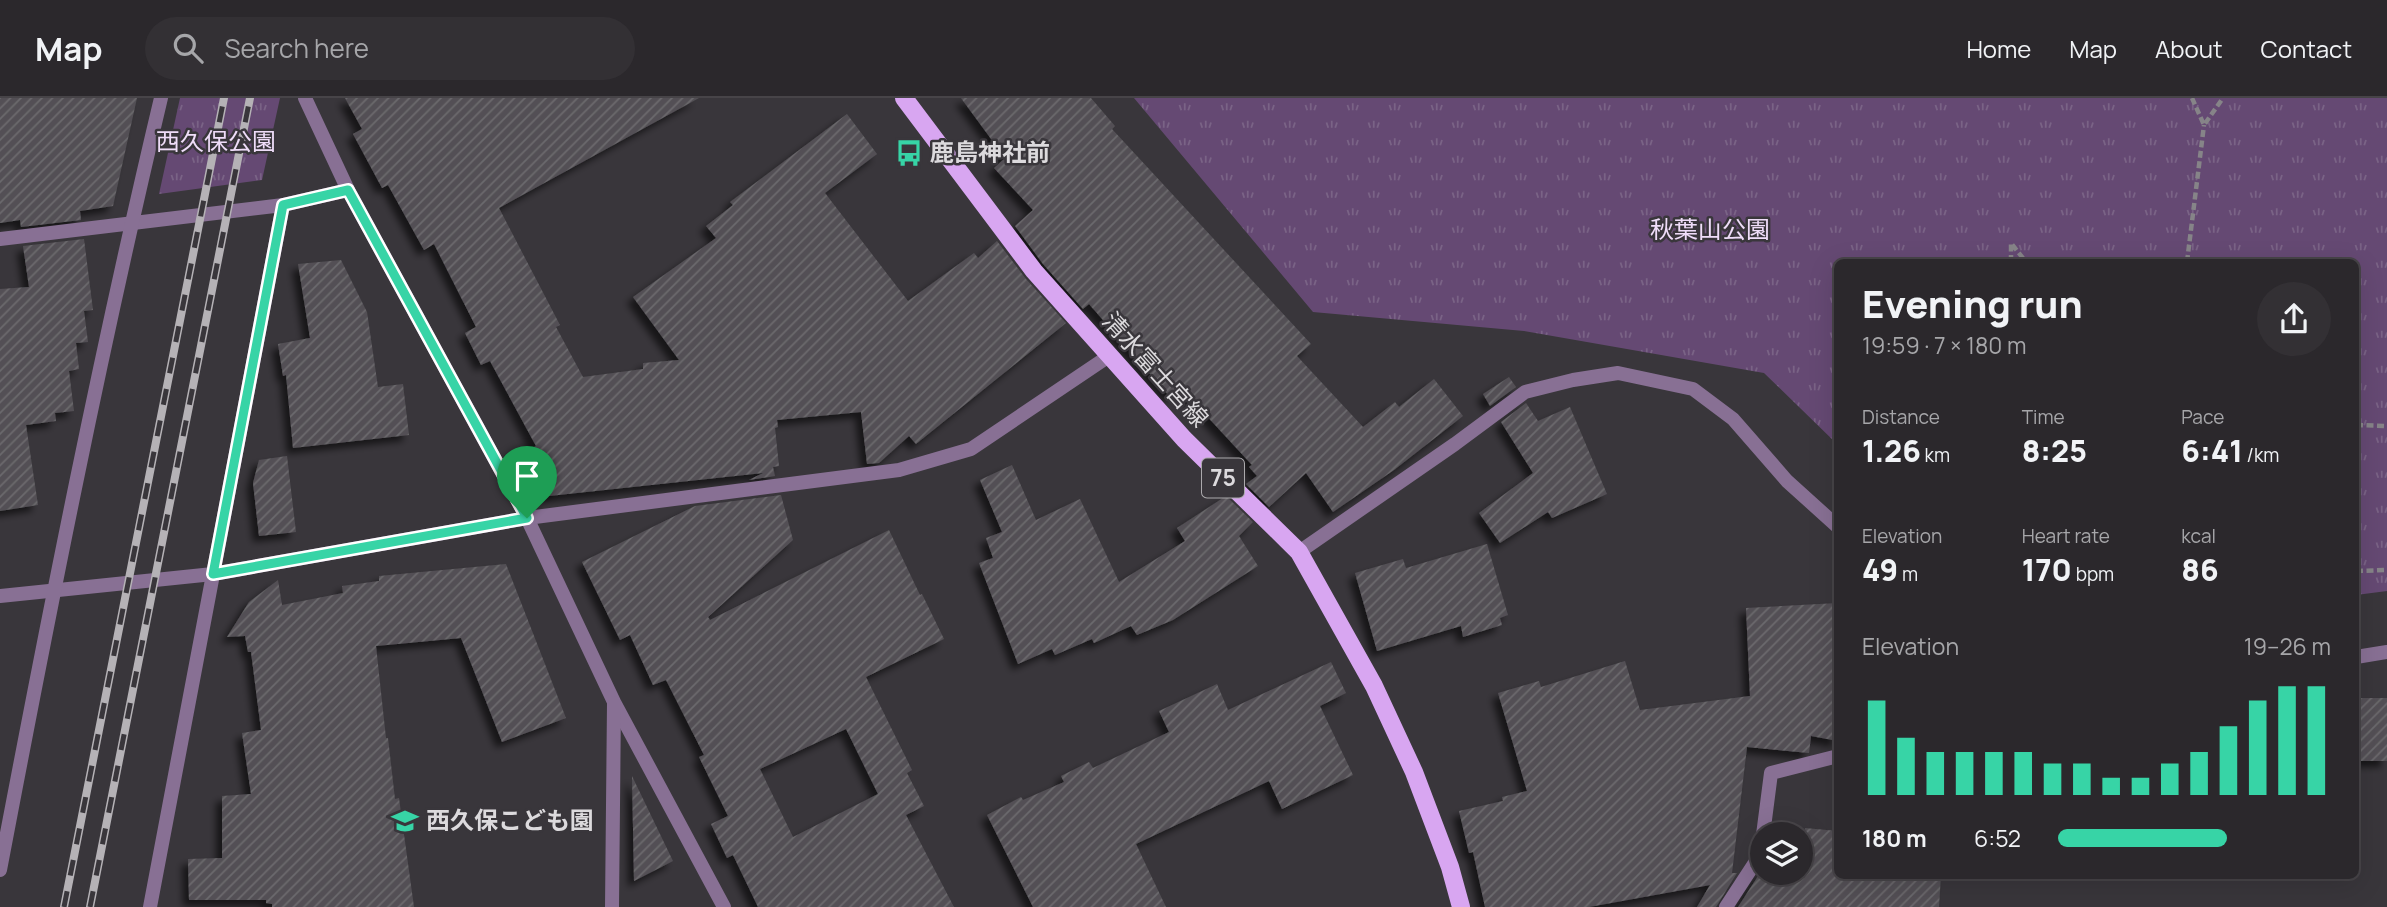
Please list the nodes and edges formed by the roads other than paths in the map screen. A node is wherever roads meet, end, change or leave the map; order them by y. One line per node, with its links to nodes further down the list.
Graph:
1 (161, 98): 6 (street)
2 (305, 98): 4 (street)
3 (904, 98): 8 (main road, 清水富士宮線 / 75)
4 (348, 190): 5 (street); 9 (street)
5 (283, 205): 6 (street); 12 (street)
6 (131, 222): 7 (street); 13 (street)
7 (0, 239)
8 (1108, 356): 9 (street); 11 (main road, 清水富士宮線 / 75)
9 (527, 518): 12 (street); 17 (street)
10 (1834, 523): 11 (street)
11 (1299, 552): 25 (main road, 清水富士宮線 / 75)
12 (213, 574): 13 (street); 22 (street)
13 (54, 589): 14 (street); 20 (street)
14 (0, 596)
15 (2387, 652): 16 (street)
16 (2359, 657)
17 (614, 702): 23 (street); 24 (street)
18 (1834, 757): 19 (street)
19 (1765, 822)
20 (0, 870)
21 (1750, 870): 26 (street)
22 (150, 907)
23 (612, 907)
24 (723, 907)
25 (1461, 907)
26 (1726, 907)

